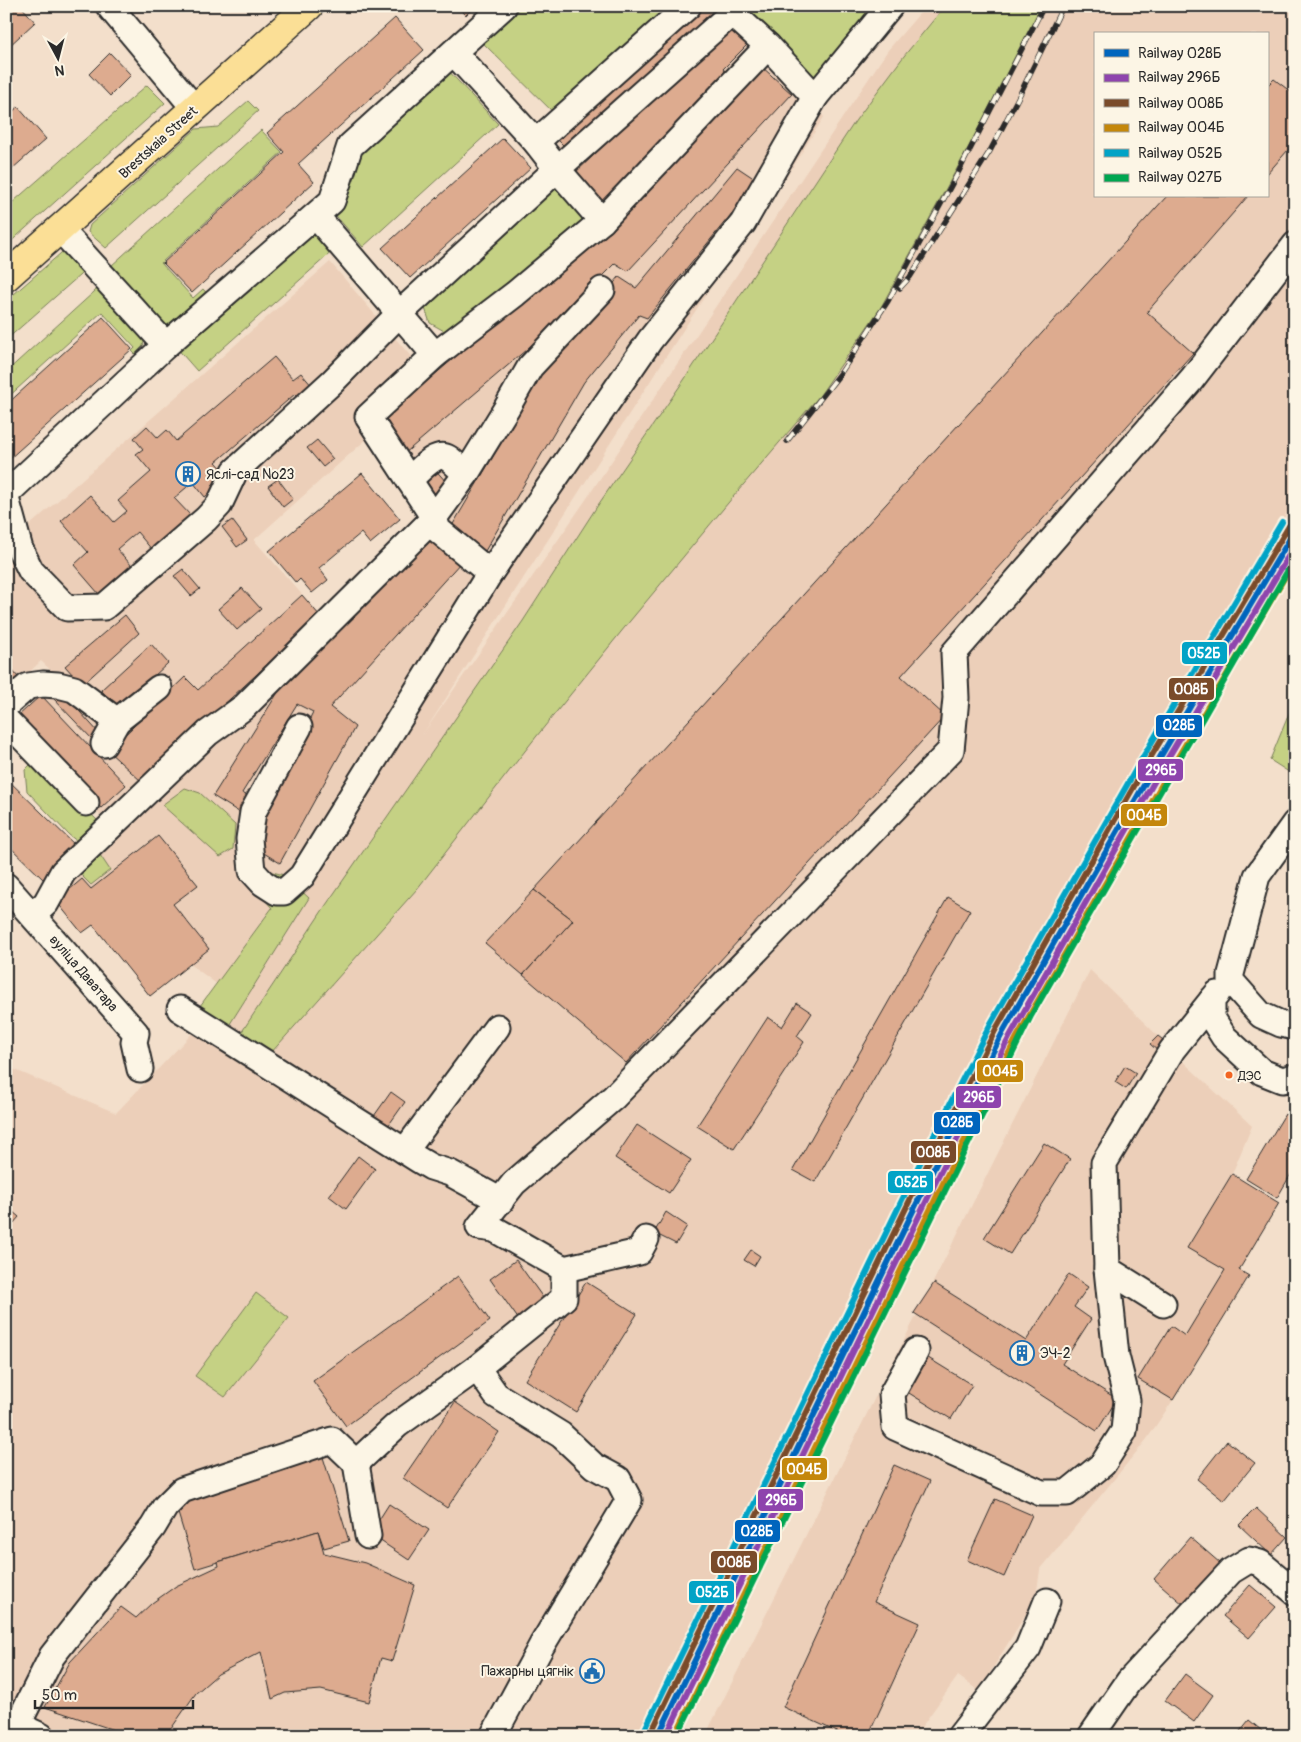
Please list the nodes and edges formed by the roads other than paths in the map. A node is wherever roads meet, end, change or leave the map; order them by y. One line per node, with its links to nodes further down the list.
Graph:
1 (109, 6): 10 (street)
2 (309, 6): 10 (main road, Brestskaia Street)
3 (504, 6): 8 (street)
4 (688, 6): 11 (street)
5 (890, 6): 9 (street)
6 (729, 10): 7 (street); 12 (street)
7 (768, 46): 9 (street); 14 (street)
8 (454, 53): 11 (street); 13 (street)
9 (815, 97): 27 (street)
10 (195, 109): 15 (main road, Brestskaia Street)
11 (536, 142): 12 (street)
12 (557, 169): 14 (street); 19 (street)
13 (316, 216): 19 (street); 20 (street)
14 (602, 222): 21 (street)
15 (61, 230): 17 (main road, Brestskaia Street); 20 (street)
16 (1295, 245): 45 (street)
17 (6, 277)
18 (602, 290): 22 (street)
19 (399, 314): 21 (street); 25 (street)
20 (166, 345): 24 (street)
21 (435, 355): 23 (street)
22 (466, 474): 23 (street); 26 (street)
23 (409, 480): 26 (street)
24 (6, 494)
25 (6, 498)
26 (434, 518): 27 (street); 36 (street)
27 (490, 573): 31 (street)
28 (159, 688): 29 (street)
29 (117, 721): 30 (street); 32 (street)
30 (8, 722): 33 (street)
31 (299, 727)
32 (104, 744)
33 (86, 803)
34 (1295, 823): 37 (street)
35 (6, 886): 36 (street, вуліца Даватара)
36 (33, 915): 42 (street, вуліца Даватара)
37 (1231, 981): 38 (street); 41 (street)
38 (1212, 1000): 43 (street); 48 (street)
39 (180, 1009): 44 (street)
40 (497, 1027): 44 (street)
41 (1295, 1027)
42 (140, 1069)
43 (1295, 1077)
44 (405, 1151): 45 (street)
45 (501, 1201): 47 (street)
46 (646, 1239): 47 (street)
47 (564, 1269): 51 (street)
48 (1107, 1269): 49 (street); 50 (street)
49 (1162, 1304)
50 (916, 1351)
51 (477, 1368): 52 (street); 57 (street)
52 (356, 1464): 53 (street); 56 (street)
53 (368, 1536)
54 (1295, 1592): 59 (street)
55 (1047, 1601): 58 (street)
56 (33, 1734)
57 (493, 1736)
58 (960, 1736)
59 (1091, 1736)

